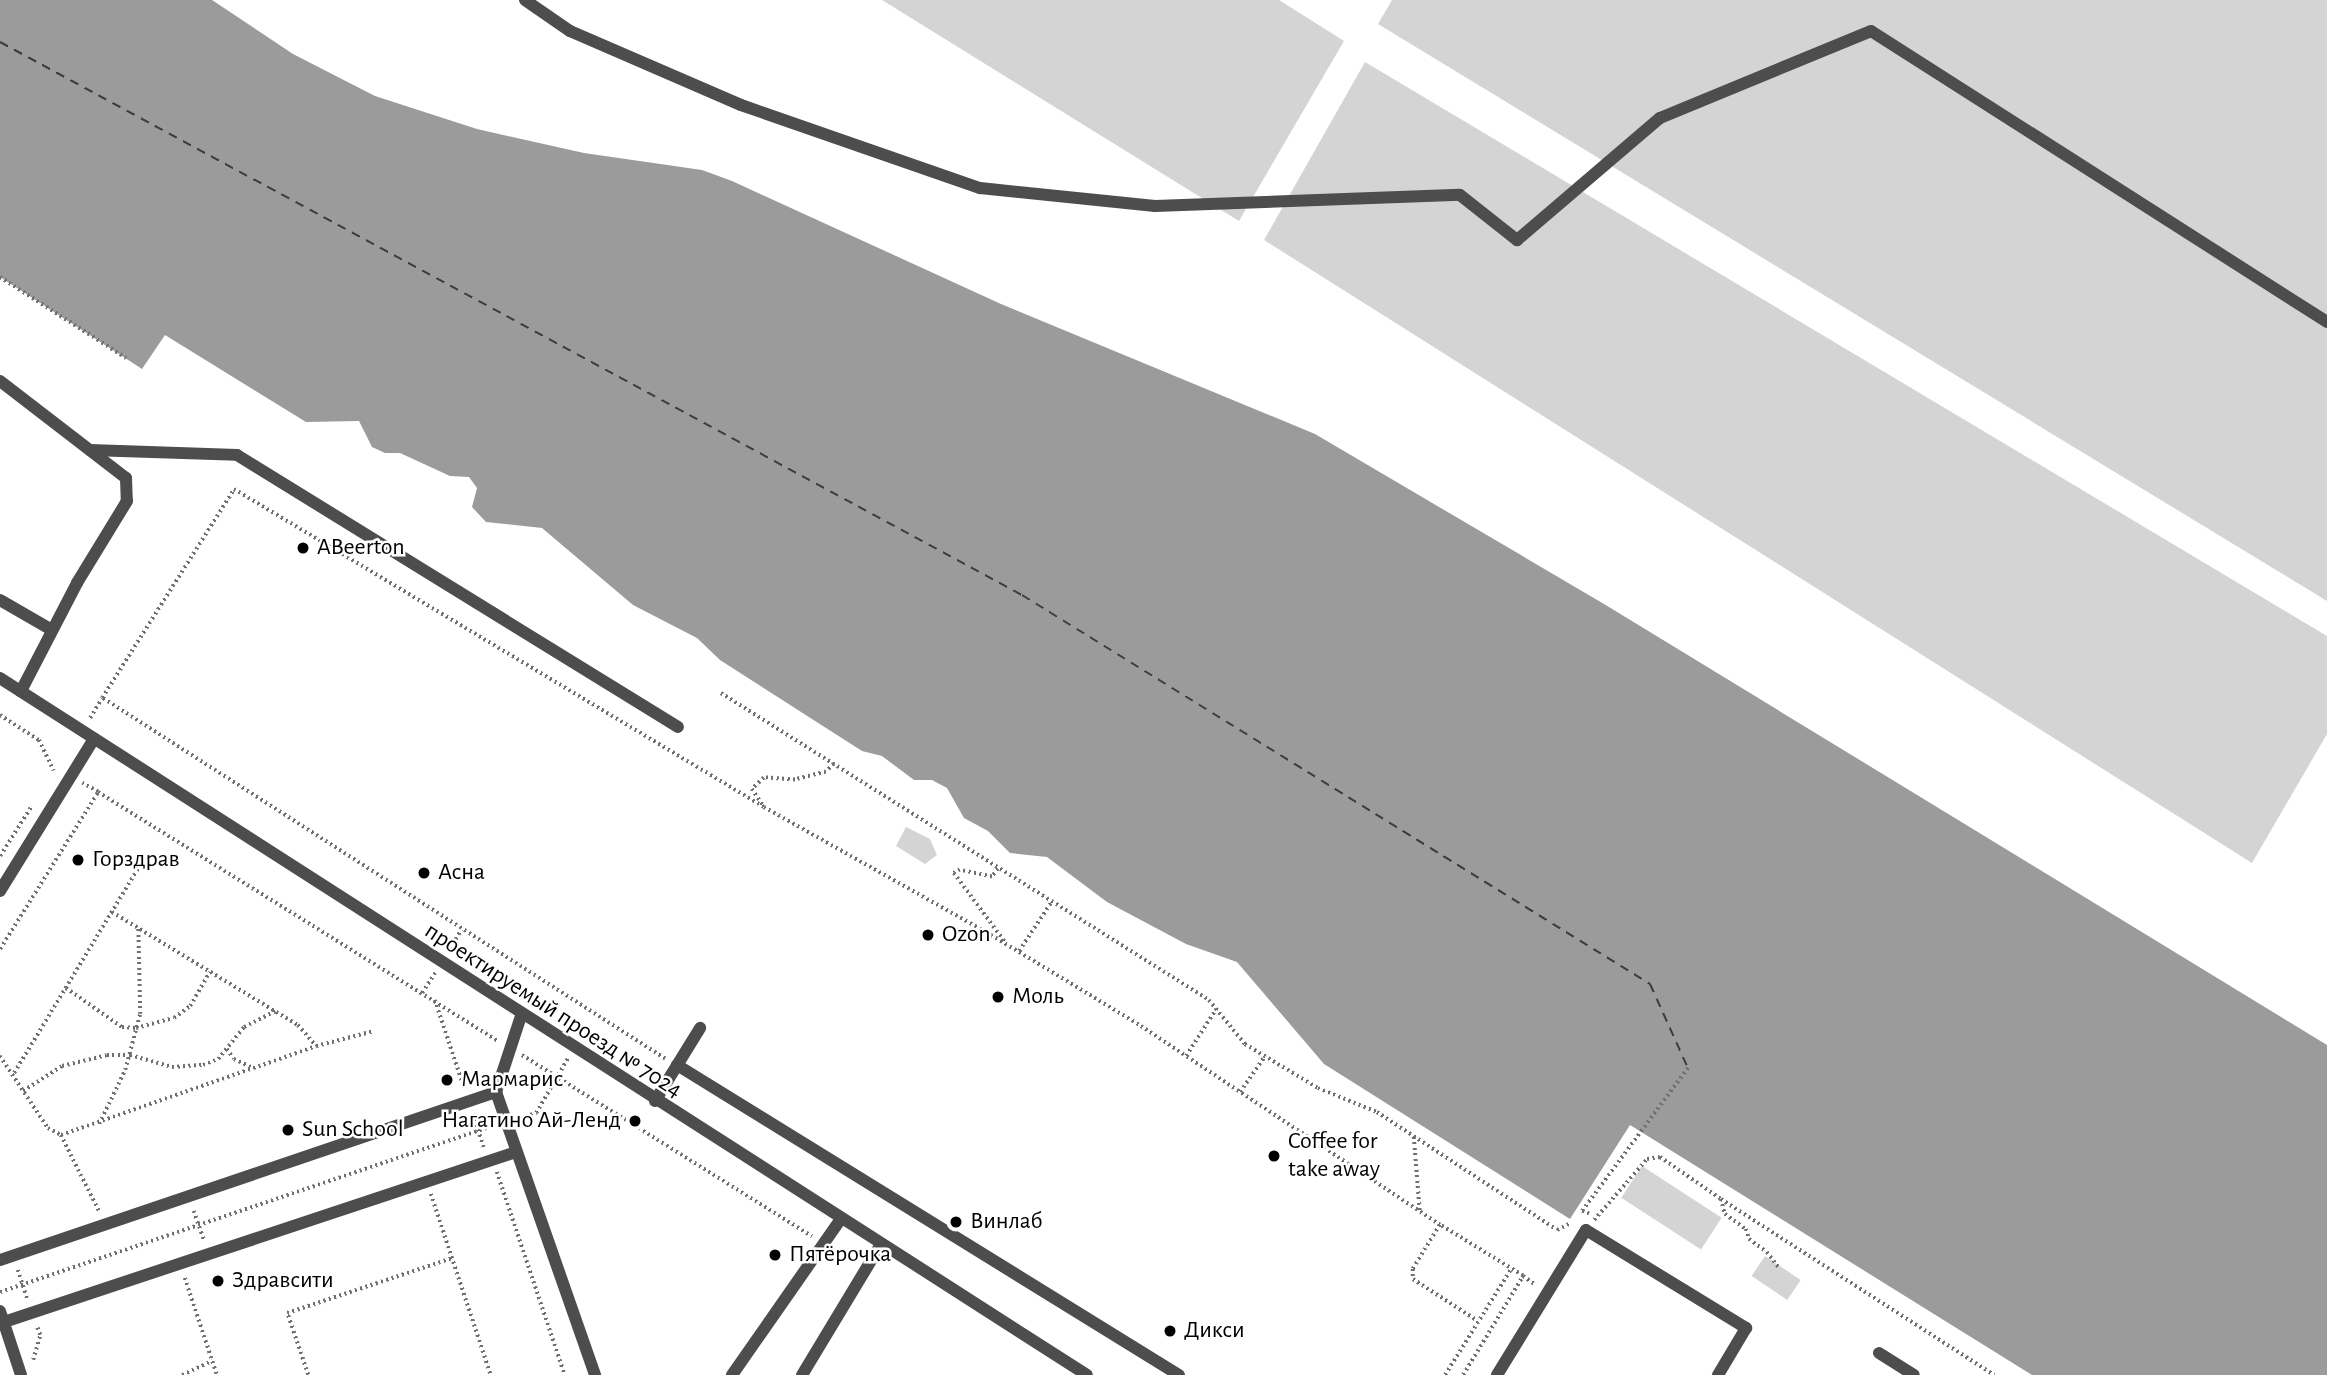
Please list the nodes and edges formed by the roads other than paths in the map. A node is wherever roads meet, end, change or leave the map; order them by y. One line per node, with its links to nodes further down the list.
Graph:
1 (525, 0): 2 (street)
2 (2327, 322)
3 (0, 381): 4 (street)
4 (90, 450): 6 (street); 9 (street)
5 (0, 600): 6 (street)
6 (52, 630): 8 (street)
7 (0, 678): 8 (street, проектируемый проезд № 7024)
8 (21, 691): 10 (street, проектируемый проезд № 7024)
9 (678, 727)
10 (94, 739): 11 (street); 12 (street, проектируемый проезд № 7024)
11 (0, 891)
12 (522, 1016): 15 (street); 16 (street, проектируемый проезд № 7024)
13 (700, 1028): 14 (street)
14 (677, 1065): 16 (street); 28 (street)
15 (496, 1092): 17 (street); 20 (street)
16 (654, 1101): 18 (street, проектируемый проезд № 7024)
17 (516, 1152): 21 (street); 24 (street)
18 (841, 1219): 19 (street, проектируемый проезд № 7024); 25 (street)
19 (881, 1244): 26 (street); 27 (street, проектируемый проезд № 7024)
20 (0, 1260)
21 (2, 1317): 23 (street)
22 (1879, 1353): 31 (street)
23 (21, 1375)
24 (595, 1375)
25 (732, 1375)
26 (802, 1375)
27 (1087, 1375)
28 (1179, 1375)
29 (1497, 1375): 30 (street)
30 (1718, 1375)
31 (1914, 1375)

